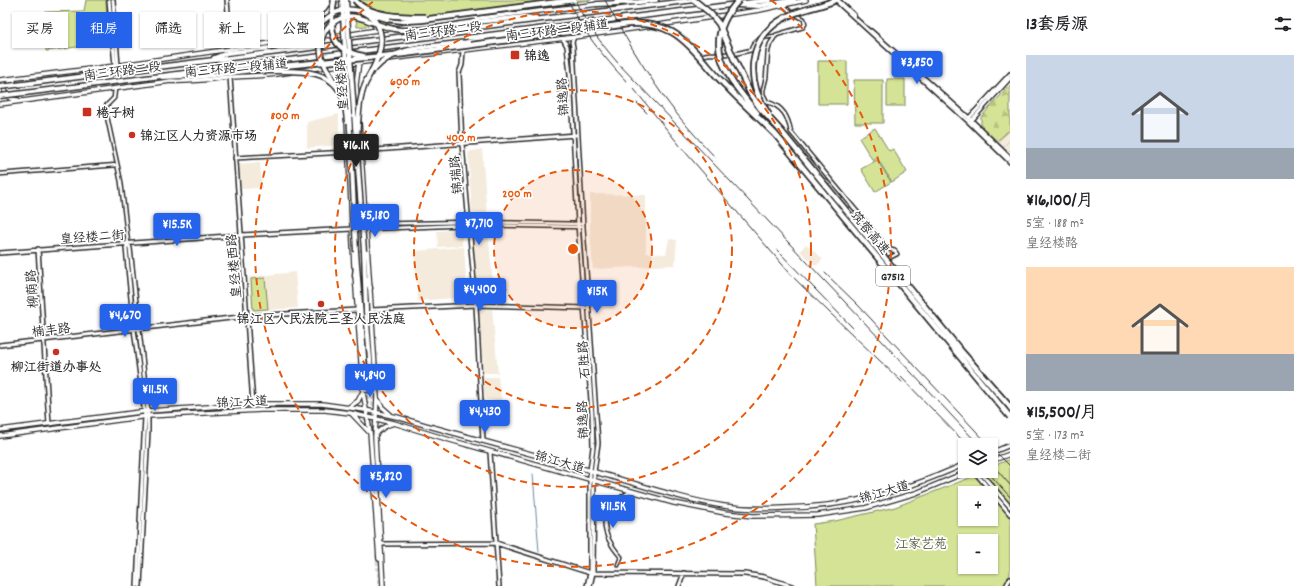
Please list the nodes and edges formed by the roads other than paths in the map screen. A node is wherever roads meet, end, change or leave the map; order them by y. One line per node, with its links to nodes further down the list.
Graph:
1 (109, 0): 38 (street)
2 (113, 0): 38 (street)
3 (227, 0): 31 (street)
4 (342, 0): 63 (highway, 皇经楼路, bridge)
5 (346, 0): 63 (highway, 皇经楼路, bridge)
6 (358, 0): 16 (street); 21 (highway, bridge); 25 (street)
7 (574, 0): 21 (highway, bridge)
8 (626, 0): 17 (main road, 南三环路二段辅道)
9 (656, 0): 17 (highway)
10 (694, 0): 23 (highway, 南三环路二段); 59 (highway, bridge)
11 (740, 0): 61 (highway, bridge)
12 (770, 0): 18 (highway, 南三环路二段)
13 (794, 0): 19 (highway)
14 (806, 0): 19 (main road, 南三环路二段辅道)
15 (836, 0): 58 (street); 59 (highway, bridge)
16 (333, 2): 22 (street); 34 (highway, bridge)
17 (597, 4): 25 (main road, 南三环路二段辅道)
18 (728, 4): 19 (highway); 24 (highway, 南三环路二段)
19 (785, 4): 26 (street); 28 (main road, 南三环路二段辅道)
20 (364, 12): 21 (highway, bridge); 35 (highway, bridge); 49 (highway, bridge)
21 (450, 16)
22 (324, 17)
23 (542, 19): 35 (highway, 南三环路二段); 51 (highway, bridge)
24 (543, 28): 39 (highway, 南三环路二段); 49 (highway, bridge)
25 (377, 30): 27 (main road, 南三环路二段辅道)
26 (776, 35): 33 (street); 55 (street)
27 (324, 36)
28 (574, 37): 29 (main road, 南三环路二段辅道); 60 (street, 石胜路)
29 (563, 39): 32 (main road, 南三环路二段辅道); 60 (street, 锦逸路)
30 (268, 43): 31 (main road, 南三环路二段辅道)
31 (231, 49): 38 (main road, 南三环路二段辅道)
32 (463, 50): 36 (main road, 南三环路二段辅道); 62 (street, 锦瑞路)
33 (704, 55)
34 (374, 57): 40 (highway, bridge); 61 (highway, bridge)
35 (207, 61): 50 (highway, 南三环路二段, bridge)
36 (359, 62): 37 (main road, 南三环路二段辅道); 64 (main road)
37 (342, 64): 45 (main road, 南三环路二段辅道); 65 (main road)
38 (117, 66): 46 (main road, 南三环路二段辅道)
39 (217, 68): 43 (highway); 44 (highway, 南三环路二段)
40 (264, 70): 41 (highway); 51 (highway, bridge)
41 (235, 72): 43 (highway)
42 (1010, 74): 58 (street)
43 (183, 76): 44 (highway)
44 (145, 77): 53 (highway, 南三环路二段, bridge)
45 (230, 77): 52 (main road, 南三环路二段辅道); 66 (street, 皇经楼西路)
46 (23, 78): 48 (main road, 南三环路二段辅道); 54 (main road)
47 (1010, 78): 58 (street)
48 (0, 80)
49 (366, 81): 63 (highway, bridge)
50 (0, 87)
51 (337, 87): 63 (highway, bridge)
52 (115, 89): 54 (main road, 南三环路二段辅道); 69 (street)
53 (0, 96)
54 (32, 100): 56 (main road, 南三环路二段辅道)
55 (767, 102): 57 (street); 83 (street)
56 (0, 104)
57 (759, 117)
58 (970, 121): 67 (street); 68 (street)
59 (781, 131): 102 (highway, 筑蓉高速 / G7512, bridge)
60 (576, 135): 62 (street); 75 (street, 石胜路)
61 (776, 135): 110 (highway, 筑蓉高速 / G7512, bridge)
62 (462, 144): 64 (street); 74 (street, 锦瑞路)
63 (353, 146): 81 (highway, 皇经楼路, bridge); 84 (highway, 皇经楼路, bridge)
64 (362, 151): 65 (street); 71 (main road)
65 (348, 152): 66 (street); 72 (main road)
66 (235, 158): 78 (street, 皇经楼西路)
67 (1010, 158)
68 (1010, 162)
69 (117, 165): 70 (street); 79 (street)
70 (0, 174)
71 (363, 184): 72 (main road); 73 (main road)
72 (349, 185): 76 (main road)
73 (367, 224): 74 (street); 77 (main road)
74 (469, 224): 75 (street); 77 (street); 87 (street, 锦瑞路)
75 (581, 226): 88 (street, 石胜路)
76 (352, 229): 78 (street, 皇经楼二街); 85 (main road)
77 (367, 229): 86 (main road)
78 (241, 235): 79 (street, 皇经楼二街); 91 (street, 皇经楼西路)
79 (128, 243): 80 (street, 皇经楼二街); 92 (street); 93 (street)
80 (38, 249): 82 (street, 皇经楼二街); 94 (street, 柳荫路)
81 (356, 252): 85 (highway); 96 (highway, 皇经楼路)
82 (0, 253)
83 (880, 263)
84 (366, 274): 86 (highway); 97 (highway, 皇经楼路)
85 (355, 276): 89 (main road)
86 (370, 288): 90 (main road)
87 (476, 305): 88 (street); 90 (street); 118 (street, 锦瑞路)
88 (587, 308): 125 (street, 石胜路)
89 (357, 310): 91 (street, 楠丰路); 98 (main road)
90 (371, 310): 97 (main road)
91 (248, 316): 93 (street, 楠丰路); 100 (street, 皇经楼西路)
92 (134, 329): 93 (street, 楠丰路); 94 (street, 楠丰路); 104 (street)
93 (138, 329): 104 (street)
94 (44, 340): 95 (street, 楠丰路); 113 (street, 柳荫路)
95 (0, 345)
96 (366, 383)
97 (374, 385): 98 (main road); 99 (main road)
98 (363, 390): 101 (main road); 103 (main road)
99 (377, 397): 105 (main road); 109 (main road)
100 (252, 404): 101 (main road, 锦江大道); 104 (main road, 锦江大道)
101 (348, 408): 103 (main road, 锦江大道)
102 (1010, 408)
103 (365, 410): 105 (main road, 锦江大道); 108 (main road)
104 (146, 411): 107 (street); 113 (main road, 锦江大道)
105 (376, 412): 109 (main road, 锦江大道); 111 (main road)
106 (350, 413): 107 (main road, 锦江大道); 108 (main road, 锦江大道); 115 (main road)
107 (146, 416): 116 (main road, 锦江大道); 139 (street)
108 (366, 416): 111 (main road, 锦江大道); 115 (main road)
109 (397, 417): 118 (main road, 锦江大道)
110 (1010, 417)
111 (375, 418): 112 (main road, 锦江大道); 117 (main road)
112 (394, 422): 117 (main road); 121 (main road, 锦江大道)
113 (49, 424): 114 (main road, 锦江大道)
114 (0, 430)
115 (370, 432): 140 (main road)
116 (0, 436)
117 (375, 437): 133 (main road)
118 (483, 441): 125 (main road, 锦江大道)
119 (1010, 445): 120 (main road)
120 (998, 450)
121 (490, 452): 129 (main road, 锦江大道); 134 (street)
122 (1010, 454): 123 (main road)
123 (998, 458)
124 (958, 467): 125 (main road, 锦江大道)
125 (592, 471): 129 (street, 石胜路)
126 (958, 475): 130 (main road, 锦江大道)
127 (980, 478): 132 (street)
128 (985, 478): 131 (street)
129 (593, 481): 130 (main road, 锦江大道); 136 (street)
130 (632, 491): 135 (street)
131 (1010, 507)
132 (1010, 514)
133 (380, 544): 134 (street); 140 (main road)
134 (496, 544): 136 (street); 141 (street)
135 (618, 564)
136 (592, 573): 137 (street); 142 (street); 143 (street)
137 (684, 573): 144 (street); 145 (street)
138 (1010, 580): 146 (street)
139 (139, 586)
140 (382, 586)
141 (499, 586)
142 (587, 586)
143 (590, 586)
144 (679, 586)
145 (792, 586)
146 (1006, 586)

